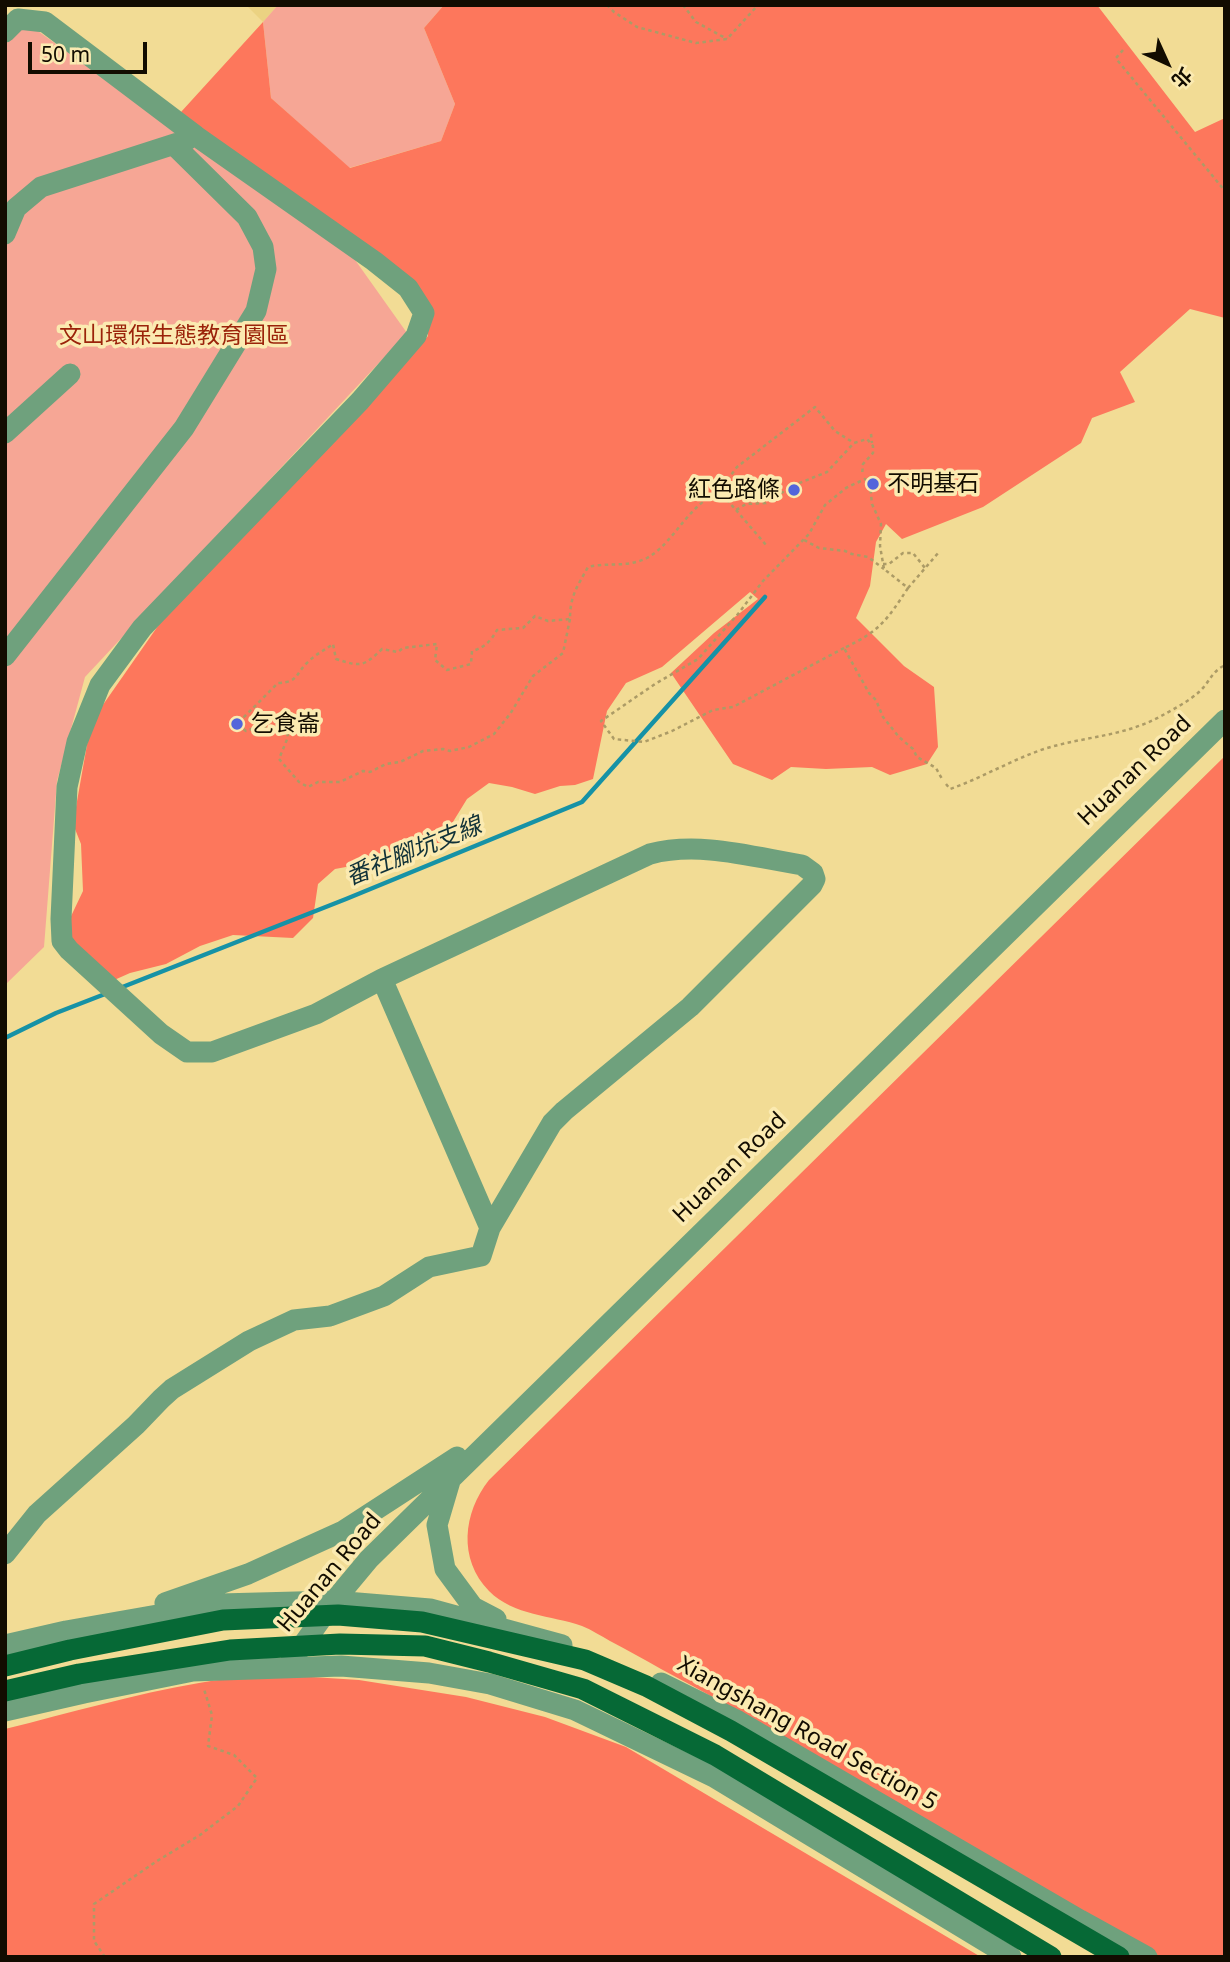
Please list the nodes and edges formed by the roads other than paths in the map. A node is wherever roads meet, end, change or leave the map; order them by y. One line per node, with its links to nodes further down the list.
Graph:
1 (5, 32): 2 (street)
2 (196, 136): 3 (street); 9 (street)
3 (174, 145): 4 (street); 7 (street)
4 (5, 234)
5 (70, 374): 6 (street)
6 (5, 433)
7 (5, 656)
8 (1225, 720): 11 (street, Huanan Road)
9 (382, 979): 10 (street); 10 (street)
10 (490, 1228): 13 (street)
11 (518, 1412): 12 (street, Huanan Road); 15 (street)
12 (451, 1478): 14 (street, Huanan Road); 16 (street)
13 (5, 1553)
14 (329, 1608): 15 (street, Xiangshang Road Section 5); 16 (street, Xiangshang Road Section 5); 18 (street, Huanan Road); 19 (main road, Xiangshang Road Section 5); 25 (main road, Xiangshang Road Section 5)
15 (107, 1624): 17 (street, Xiangshang Road Section 5)
16 (522, 1634): 26 (street, Xiangshang Road Section 5)
17 (5, 1645)
18 (303, 1646): 20 (street, Huanan Road); 21 (main road); 24 (main road)
19 (5, 1666)
20 (287, 1667): 22 (street); 23 (street)
21 (5, 1691)
22 (5, 1711)
23 (1011, 1957)
24 (1051, 1957)
25 (1119, 1957)
26 (1147, 1957)

